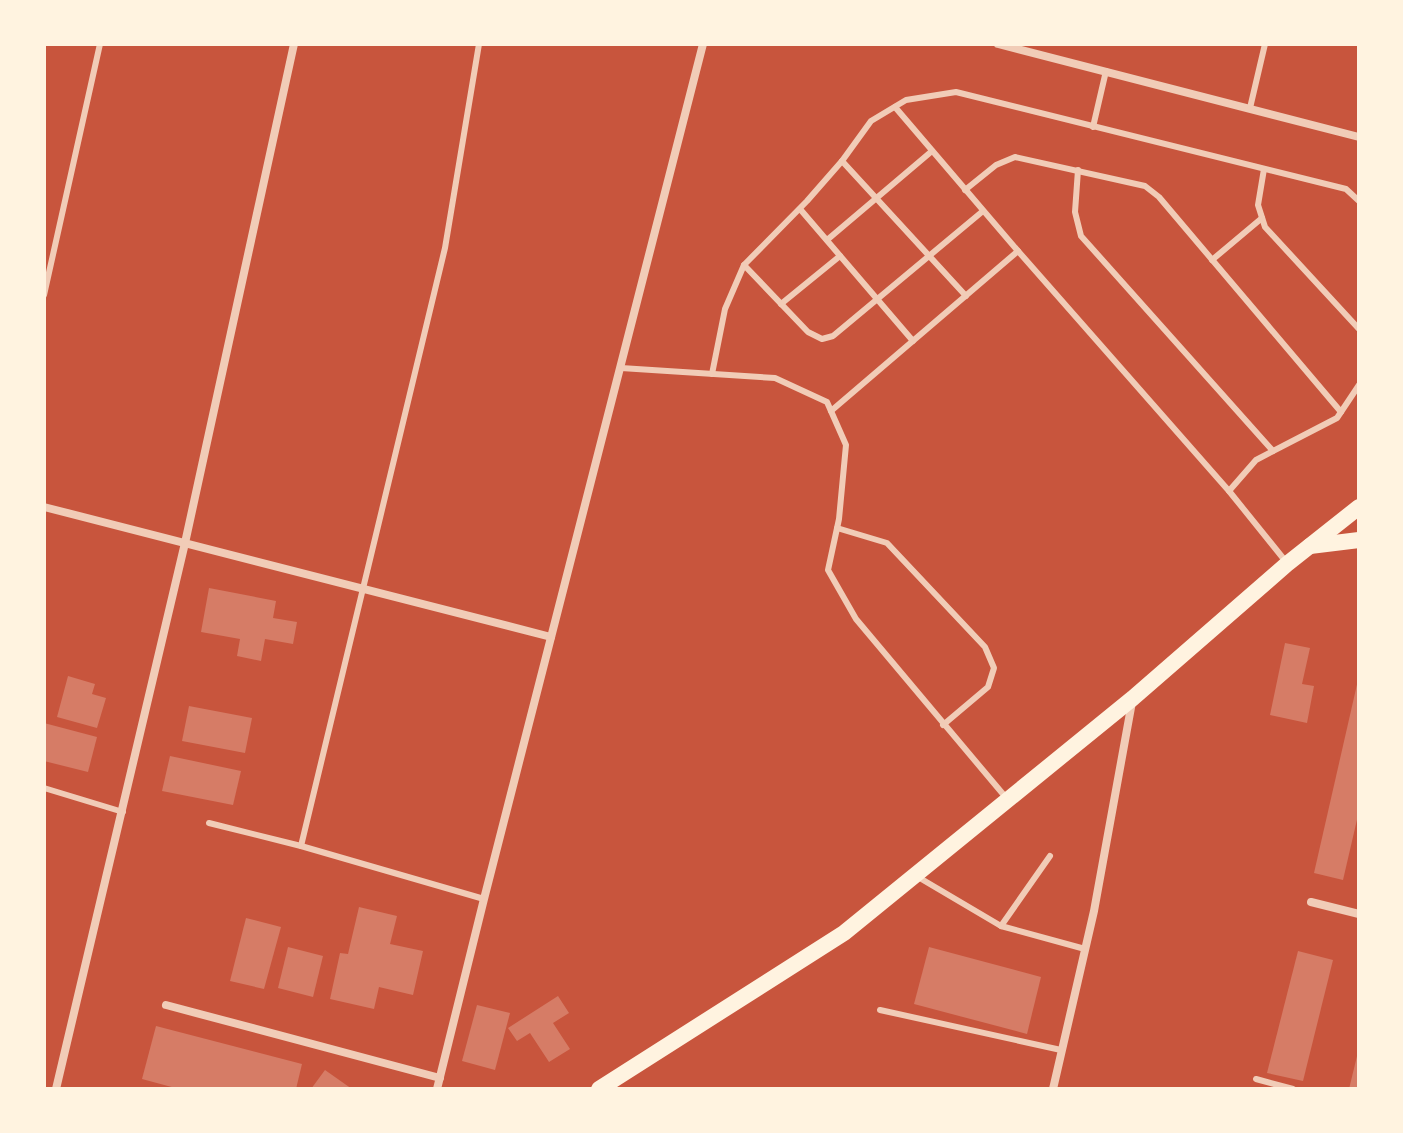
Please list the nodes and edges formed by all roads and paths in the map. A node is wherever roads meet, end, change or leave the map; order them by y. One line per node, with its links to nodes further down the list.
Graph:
1 (100, 44): 28 (lane)
2 (294, 44): 45 (street)
3 (479, 44): 48 (lane)
4 (703, 44): 34 (street)
5 (998, 44): 7 (street)
6 (1265, 44): 9 (lane)
7 (1106, 71): 9 (street); 10 (lane)
8 (895, 107): 10 (lane); 12 (lane); 13 (lane)
9 (1250, 108): 11 (street)
10 (1093, 127): 14 (lane)
11 (1359, 137)
12 (932, 151): 16 (lane); 17 (lane)
13 (842, 161): 17 (lane); 19 (lane)
14 (1264, 169): 18 (lane); 21 (lane)
15 (1078, 170): 16 (lane); 26 (lane); 39 (lane)
16 (965, 190): 20 (lane)
17 (875, 198): 22 (lane); 24 (lane)
18 (1359, 201)
19 (800, 209): 22 (lane); 27 (lane)
20 (983, 211): 23 (lane); 24 (lane)
21 (1262, 218): 26 (lane); 32 (lane)
22 (827, 240): 25 (lane)
23 (1018, 251): 29 (lane); 40 (lane)
24 (929, 255): 29 (lane); 30 (lane)
25 (840, 256): 30 (lane); 31 (lane)
26 (1212, 260): 38 (lane)
27 (744, 265): 31 (lane); 35 (lane)
28 (44, 295)
29 (966, 296): 33 (lane)
30 (877, 299): 31 (lane); 33 (lane)
31 (781, 304)
32 (1359, 329)
33 (913, 341): 37 (lane)
34 (621, 368): 35 (lane); 49 (street)
35 (712, 374): 37 (lane)
36 (1359, 385): 38 (lane)
37 (831, 411): 43 (lane)
38 (1341, 412): 39 (lane)
39 (1273, 451): 40 (lane)
40 (1229, 491): 47 (lane)
41 (44, 507): 45 (street)
42 (1359, 507): 46 (main road)
43 (837, 528): 51 (lane); 51 (lane)
44 (1359, 540): 46 (main road)
45 (185, 543): 48 (street); 54 (street)
46 (1309, 546): 47 (main road)
47 (1287, 564): 50 (main road)
48 (362, 589): 49 (street); 56 (lane)
49 (551, 637): 59 (street)
50 (1133, 698): 53 (main road); 63 (street)
51 (943, 725): 53 (lane)
52 (44, 788): 54 (lane)
53 (1008, 800): 58 (main road)
54 (123, 812): 70 (street)
55 (209, 823): 56 (lane)
56 (301, 846): 59 (lane)
57 (1050, 856): 62 (lane)
58 (915, 875): 62 (lane); 69 (main road)
59 (484, 899): 67 (street)
60 (1311, 902): 61 (street)
61 (1359, 914)
62 (1001, 926): 63 (lane)
63 (1085, 949): 66 (street)
64 (166, 1005): 67 (street)
65 (880, 1010): 66 (lane)
66 (1061, 1050): 73 (street)
67 (440, 1078): 71 (street)
68 (1256, 1079): 74 (lane)
69 (627, 1082): 72 (main road)
70 (56, 1089)
71 (437, 1089)
72 (599, 1089)
73 (1053, 1089)
74 (1293, 1089)

